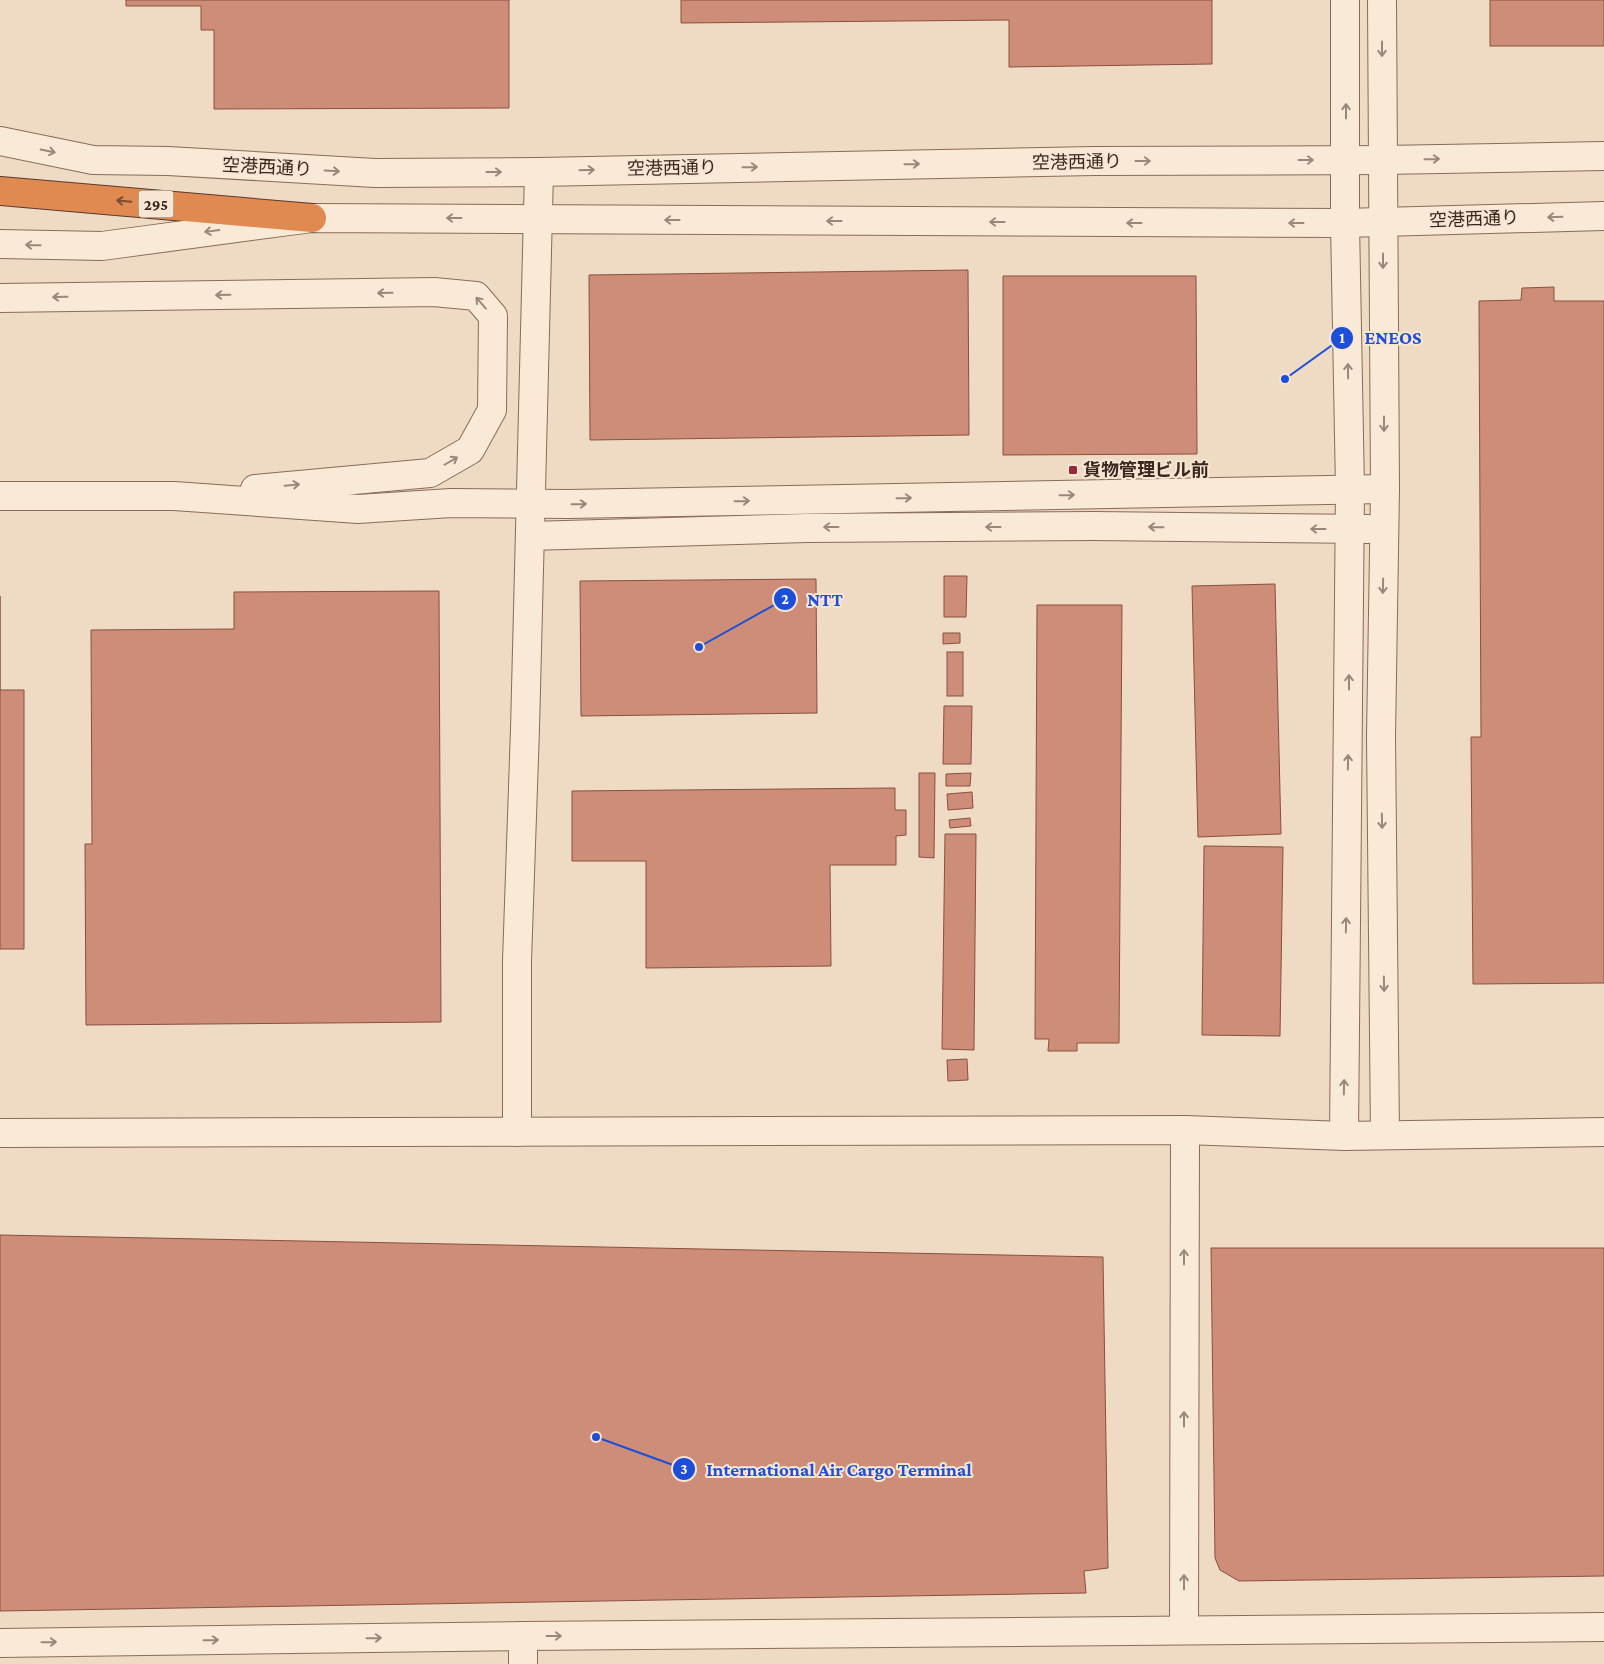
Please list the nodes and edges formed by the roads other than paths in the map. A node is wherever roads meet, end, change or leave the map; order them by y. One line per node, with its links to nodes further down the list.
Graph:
1 (1345, 0): 5 (street, one-way to 1)
2 (1382, 0): 6 (street, one-way to 6)
3 (0, 141): 7 (street, 空港西通り, one-way to 7)
4 (1604, 156): 6 (street, 空港西通り, one-way to 4)
5 (1346, 159): 6 (street, 空港西通り); 7 (street, 空港西通り, one-way to 5); 13 (street)
6 (1383, 160): 12 (street)
7 (539, 172): 11 (street)
8 (0, 190): 10 (highway, 295, one-way to 8)
9 (1604, 216): 12 (street, 空港西通り, one-way to 12)
10 (312, 218): 11 (street, 空港西通り, one-way to 10); 14 (street, 空港西通り, one-way to 14)
11 (538, 218): 13 (street, 空港西通り, one-way to 11); 20 (street)
12 (1383, 222): 13 (street, 空港西通り); 17 (street, one-way to 17)
13 (1345, 223): 16 (street, one-way to 13)
14 (0, 244)
15 (0, 298): 19 (street, one-way to 15)
16 (1350, 489): 17 (street); 20 (street, one-way to 16); 21 (street)
17 (1385, 489): 22 (street)
18 (0, 496): 19 (street)
19 (174, 496): 20 (street)
20 (530, 504): 23 (street)
21 (1350, 529): 22 (street); 23 (street, one-way to 23); 29 (street, one-way to 21)
22 (1384, 530): 28 (street, one-way to 28)
23 (530, 536): 25 (street)
24 (1185, 1130): 25 (street); 29 (street); 31 (street, one-way to 24)
25 (517, 1132): 27 (street)
26 (1604, 1132): 28 (street)
27 (0, 1133)
28 (1385, 1135): 29 (street)
29 (1344, 1136)
30 (1604, 1627): 31 (street)
31 (1184, 1630): 32 (street, one-way to 31)
32 (523, 1636): 33 (street, one-way to 32); 34 (street)
33 (0, 1643)
34 (523, 1664)

